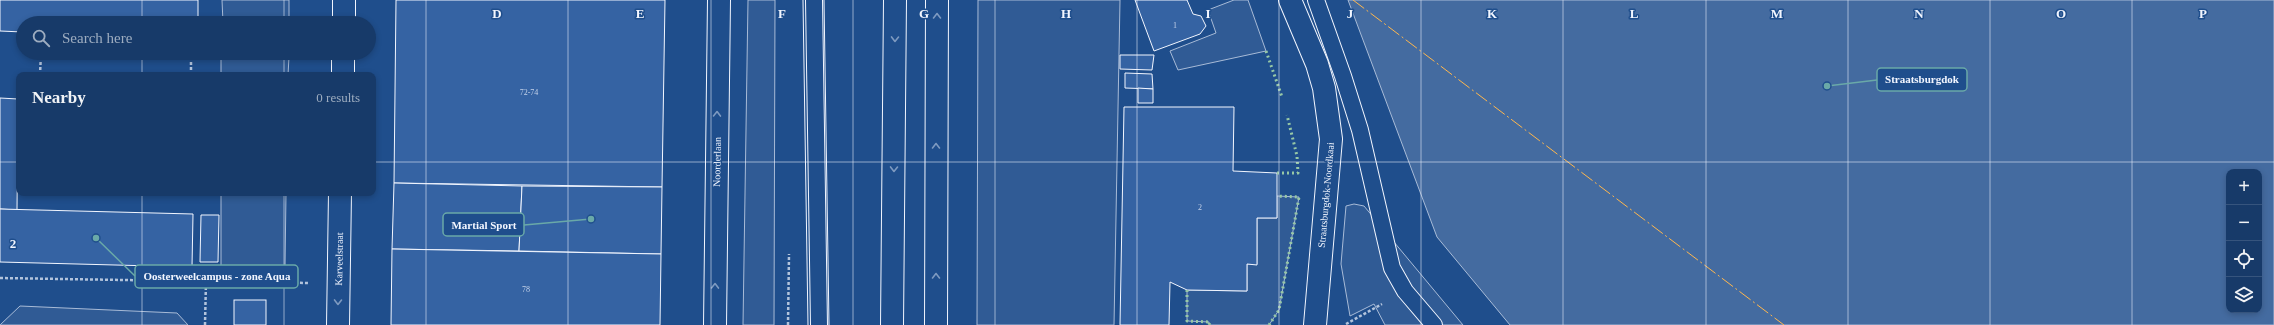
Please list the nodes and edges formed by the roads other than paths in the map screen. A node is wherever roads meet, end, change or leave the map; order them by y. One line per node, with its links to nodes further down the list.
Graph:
1 (344, 0): 8 (street)
2 (719, 0): 13 (street, Noorderlaan, one-way to 2)
3 (814, 0): 14 (lane)
4 (895, 0): 15 (street, one-way to 15)
5 (937, 0): 16 (street, one-way to 5)
6 (1290, 0): 17 (street, Straatsburgdok-Noordkaai)
7 (1316, 0): 18 (lane)
8 (344, 16)
9 (343, 60): 10 (street)
10 (343, 72)
11 (340, 196): 12 (street, Karveelstraat, one-way to 12)
12 (338, 325)
13 (714, 325)
14 (819, 325)
15 (892, 325)
16 (936, 325)
17 (1315, 325)
18 (1434, 325)

